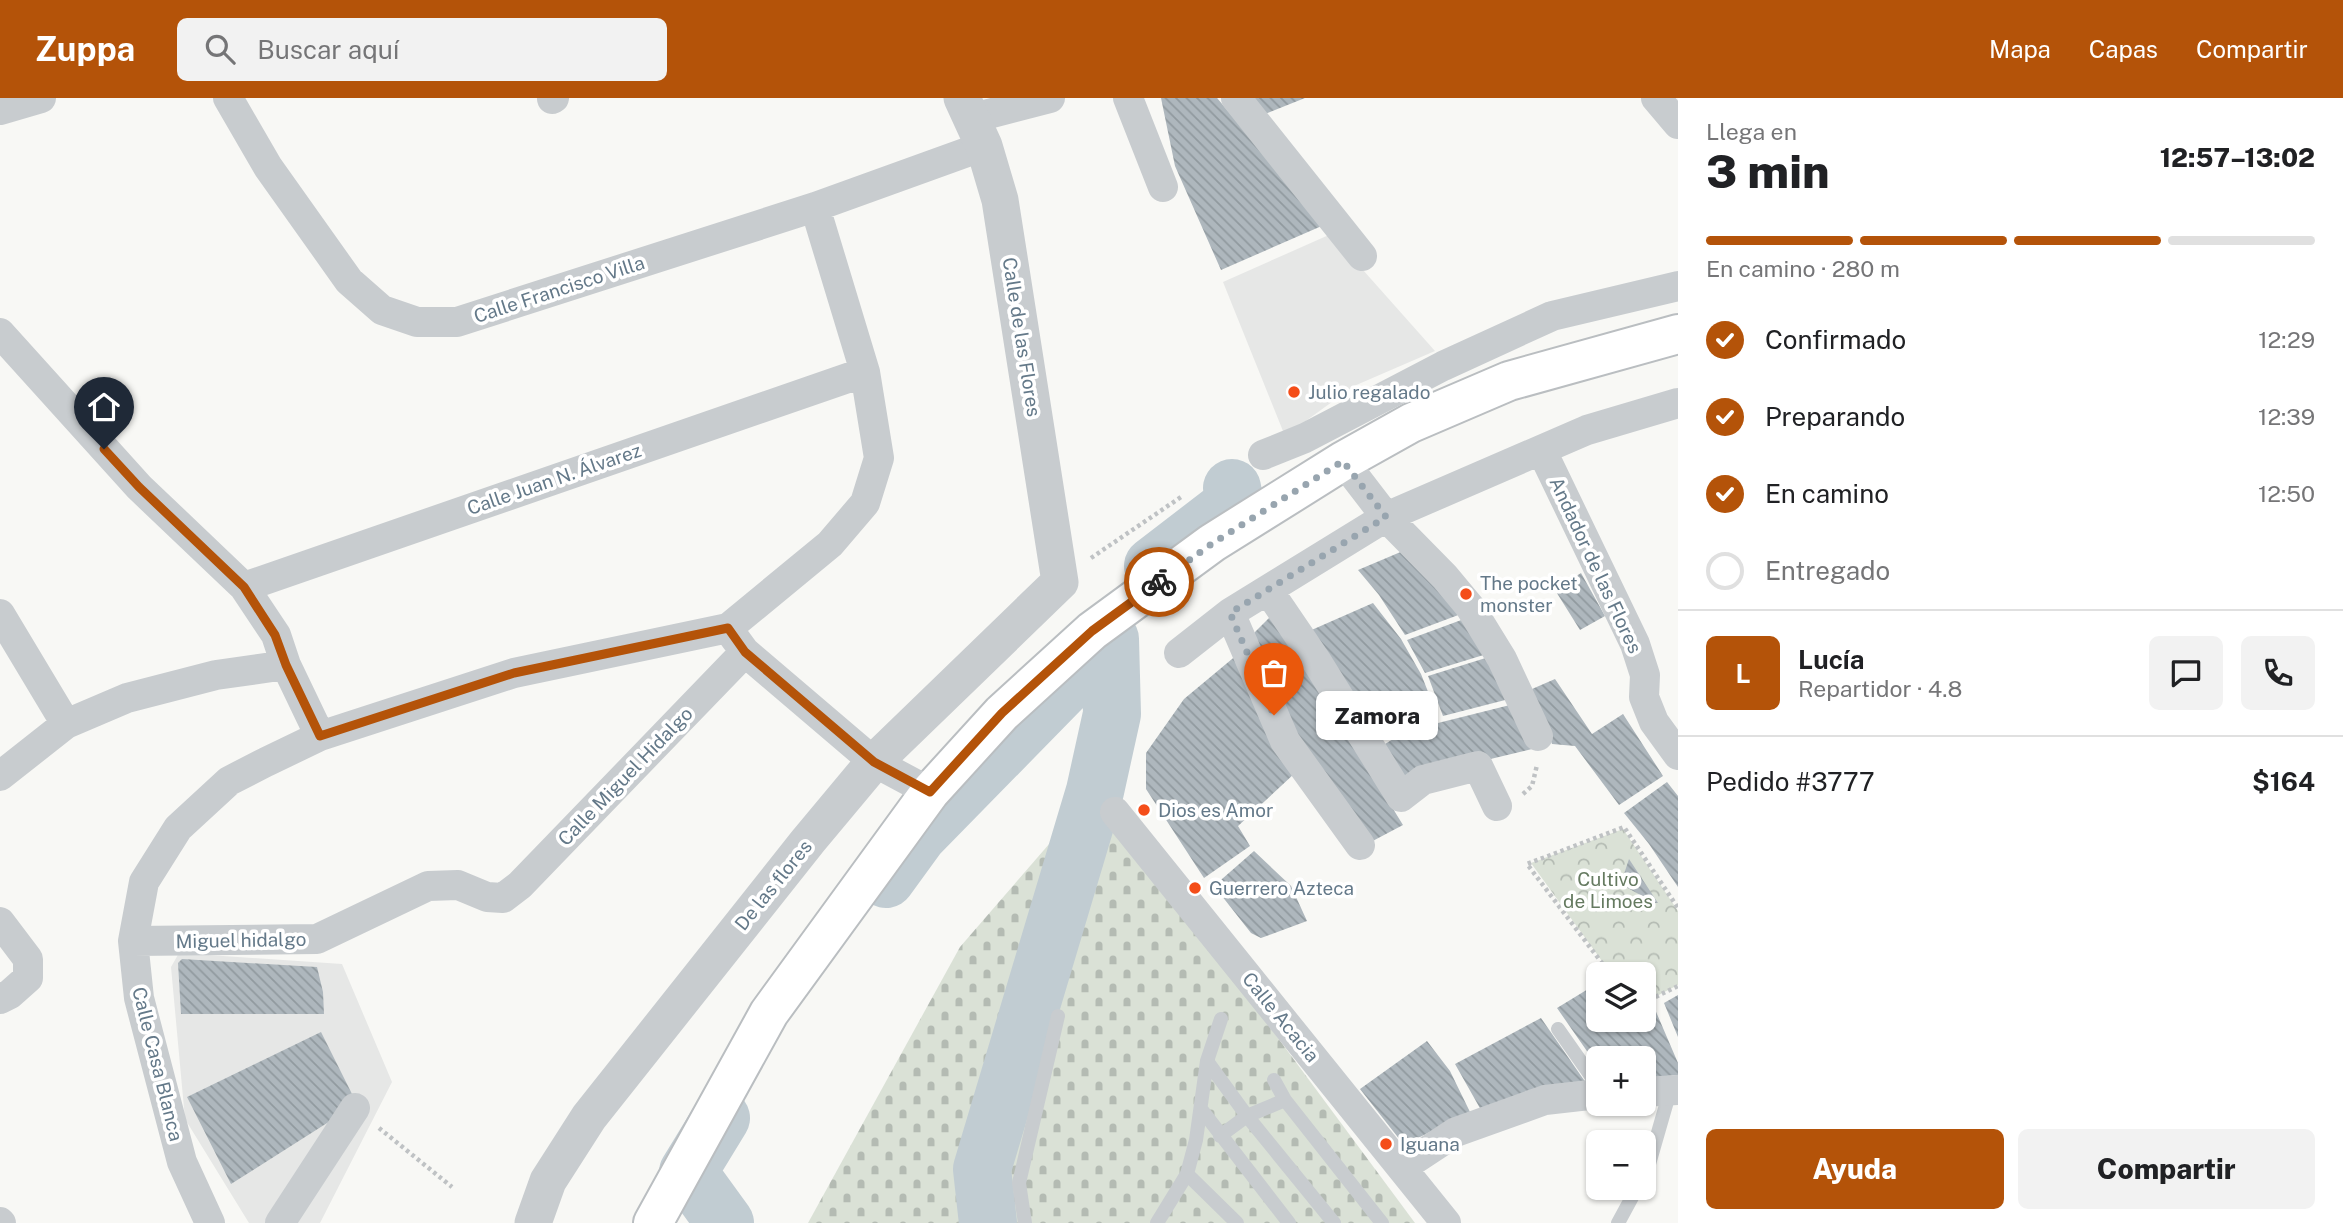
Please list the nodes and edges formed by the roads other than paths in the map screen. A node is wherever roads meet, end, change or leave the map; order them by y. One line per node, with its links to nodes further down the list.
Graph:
1 (41, 98): 7 (street)
2 (228, 98): 11 (street, Calle Francisco Villa)
3 (1050, 98): 8 (street, Calle Francisco Villa)
4 (1128, 98): 10 (street)
5 (1236, 98): 12 (street)
6 (1656, 98): 9 (street)
7 (0, 110)
8 (973, 120): 11 (street, Calle Francisco Villa); 22 (street, Calle de las Flores)
9 (1678, 124)
10 (1163, 187)
11 (815, 207): 16 (street)
12 (1362, 256)
13 (1678, 286): 19 (street)
14 (0, 333): 23 (street)
15 (1678, 334): 20 (highway)
16 (865, 372): 23 (street, Calle Juan N. Álvarez); 27 (street)
17 (1678, 403): 18 (street)
18 (1542, 451): 21 (street); 34 (street, Andador de las Flores)
19 (1263, 455)
20 (1343, 461): 21 (street); 37 (highway)
21 (1386, 517): 24 (street); 33 (street)
22 (1060, 582): 35 (street, De las flores)
23 (244, 587): 30 (street)
24 (1268, 590): 25 (street); 38 (street)
25 (1230, 613): 29 (street); 40 (street)
26 (0, 614): 31 (street)
27 (728, 628): 28 (street); 32 (street, Calle Casa Blanca)
28 (745, 652): 35 (street); 41 (street, Calle Miguel Hidalgo)
29 (1179, 653)
30 (286, 665): 31 (street); 32 (street)
31 (66, 724): 36 (street)
32 (320, 736): 43 (street, Calle Casa Blanca)
33 (1538, 736)
34 (1678, 755)
35 (874, 762): 37 (street); 64 (street, De las flores)
36 (0, 776)
37 (930, 792): 65 (highway)
38 (1508, 802)
39 (1115, 812): 59 (street, Calle Acacia)
40 (1360, 845)
41 (503, 898): 43 (street, Miguel hidalgo)
42 (0, 922): 44 (street)
43 (133, 941): 62 (street, Calle Casa Blanca)
44 (0, 999)
45 (1058, 1016): 66 (lane)
46 (1221, 1019): 48 (lane)
47 (1558, 1028): 49 (lane)
48 (1208, 1061): 55 (lane); 56 (lane)
49 (1586, 1069)
50 (1274, 1080): 53 (lane)
51 (1664, 1091): 57 (lane)
52 (1586, 1095): 59 (street)
53 (1285, 1100): 56 (lane); 71 (lane)
54 (355, 1108): 63 (street)
55 (1201, 1109): 58 (lane); 60 (lane)
56 (1247, 1116): 58 (lane); 70 (lane)
57 (1656, 1130)
58 (1220, 1136): 69 (lane)
59 (1403, 1167): 72 (street, Calle Acacia)
60 (1187, 1174): 67 (lane); 68 (lane)
61 (1630, 1200): 73 (lane)
62 (210, 1223)
63 (279, 1223)
64 (533, 1223)
65 (653, 1223)
66 (1024, 1223)
67 (1157, 1223)
68 (1237, 1223)
69 (1289, 1223)
70 (1334, 1223)
71 (1382, 1223)
72 (1446, 1223)
73 (1618, 1223)

